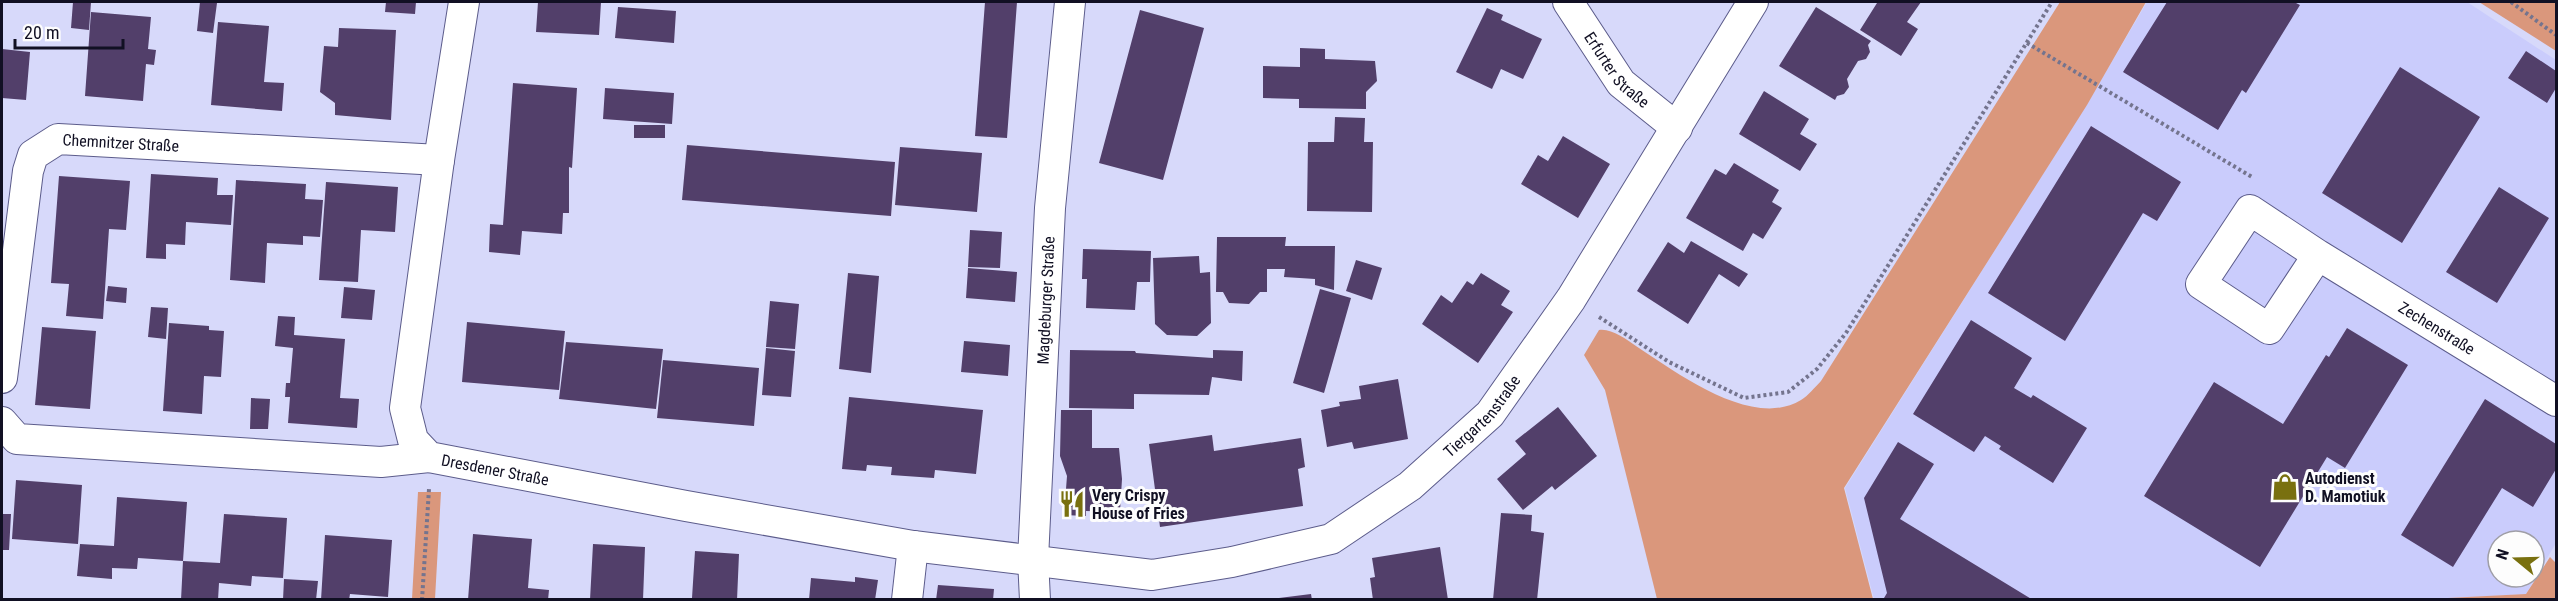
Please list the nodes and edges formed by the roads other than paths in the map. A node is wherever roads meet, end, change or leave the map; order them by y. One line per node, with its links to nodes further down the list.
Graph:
1 (464, 2): 6 (street, Dresdener Straße)
2 (1070, 2): 13 (street, Magdeburger Straße)
3 (1568, 2): 5 (street, Erfurter Straße)
4 (1753, 2): 5 (street, Tiergartenstraße)
5 (1677, 128): 13 (street, Tiergartenstraße)
6 (439, 160): 8 (street, Chemnitzer Straße); 11 (street, Dresdener Straße)
7 (2318, 255): 9 (street, Zechenstraße)
8 (2, 378)
9 (2556, 401)
10 (2, 422): 11 (street)
11 (429, 457): 12 (street, Dresdener Straße)
12 (913, 546): 13 (street, Dresdener Straße); 14 (street)
13 (1034, 559): 15 (street, Magdeburger Straße)
14 (907, 600)
15 (1035, 600)

